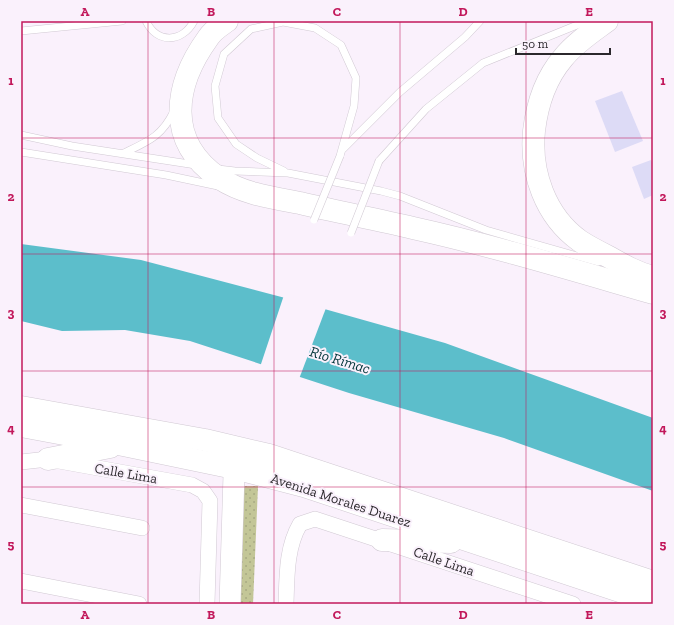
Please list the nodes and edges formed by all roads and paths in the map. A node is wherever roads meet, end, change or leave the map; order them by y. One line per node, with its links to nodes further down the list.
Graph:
1 (122, 21): 9 (lane)
2 (139, 21): 8 (lane)
3 (194, 21): 8 (lane)
4 (227, 21): 10 (main road)
5 (480, 21): 14 (lane)
6 (587, 21): 19 (lane, bridge)
7 (607, 21): 20 (main road)
8 (147, 24)
9 (21, 31)
10 (180, 100): 13 (lane); 15 (main road)
11 (21, 135): 13 (lane)
12 (21, 152): 17 (lane)
13 (124, 153): 15 (lane)
14 (341, 153): 16 (lane); 18 (lane, bridge)
15 (205, 166): 16 (lane); 17 (main road)
16 (288, 173): 20 (lane)
17 (250, 193): 21 (main road)
18 (314, 220)
19 (351, 233)
20 (646, 275)
21 (653, 293)
22 (21, 407): 33 (main road, Avenida Morales Duarez)
23 (21, 426): 24 (main road, Avenida Morales Duarez)
24 (123, 445): 25 (main road); 31 (main road, Avenida Morales Duarez)
25 (48, 459): 26 (street); 37 (street, Calle Lima)
26 (21, 462)
27 (234, 474): 38 (main road)
28 (21, 505): 29 (street)
29 (142, 528)
30 (382, 540): 31 (main road); 34 (street, Calle Lima); 39 (street, Calle Lima)
31 (474, 543): 35 (main road, Avenida Morales Duarez)
32 (21, 581): 36 (street)
33 (653, 582)
34 (558, 602): 40 (street, Calle Lima)
35 (653, 602)
36 (139, 604)
37 (207, 604)
38 (230, 604)
39 (286, 604)
40 (573, 604)

